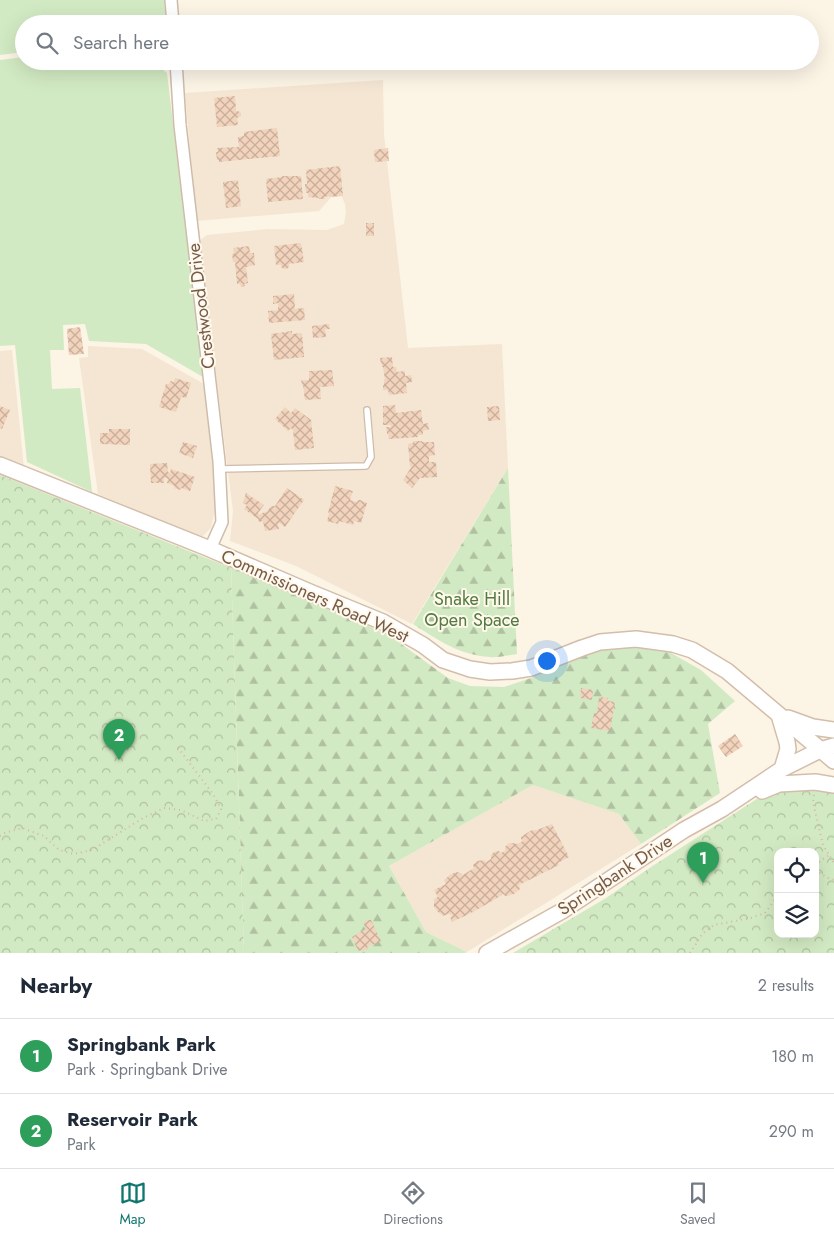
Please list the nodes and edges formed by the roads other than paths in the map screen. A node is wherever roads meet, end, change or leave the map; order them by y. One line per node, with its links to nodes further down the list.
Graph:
1 (171, 0): 2 (street)
2 (172, 15)
3 (177, 70): 6 (street, Crestwood Drive)
4 (367, 410): 6 (lane)
5 (0, 465): 7 (main road, Commissioners Road West)
6 (220, 469): 7 (street, Crestwood Drive)
7 (210, 549): 8 (main road, Commissioners Road West)
8 (779, 715): 9 (main road); 10 (main road, Commissioners Road West); 12 (main road)
9 (834, 730)
10 (827, 748): 11 (main road, Commissioners Road West); 12 (main road, Springbank Drive)
11 (834, 761)
12 (782, 769): 14 (main road, Springbank Drive)
13 (834, 785): 14 (main road)
14 (722, 809): 15 (main road, Springbank Drive)
15 (486, 953)

